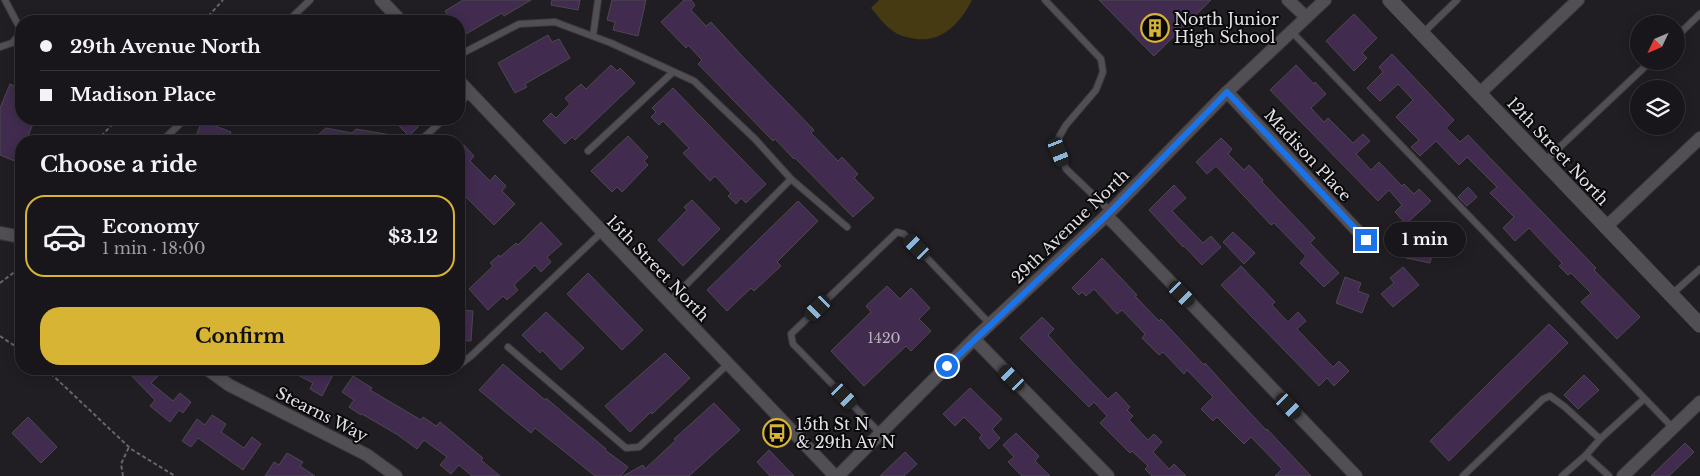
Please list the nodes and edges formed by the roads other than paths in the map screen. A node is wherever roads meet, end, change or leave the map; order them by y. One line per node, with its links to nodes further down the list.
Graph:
1 (4, 0): 15 (lane)
2 (310, 0): 12 (lane)
3 (381, 0): 13 (street)
4 (598, 0): 19 (lane)
5 (1045, 0): 38 (lane)
6 (1288, 0): 14 (street)
7 (1325, 0): 14 (street, 29th Avenue North)
8 (1390, 0): 18 (street, 12th Street North)
9 (1457, 0): 18 (lane)
10 (1578, 0): 28 (street)
11 (1700, 14): 16 (lane)
12 (294, 15)
13 (396, 15)
14 (1306, 17): 17 (street, 29th Avenue North)
15 (15, 20)
16 (1685, 28)
17 (1292, 31): 26 (street, 29th Avenue North); 55 (lane)
18 (1422, 34): 28 (street, 12th Street North)
19 (593, 36): 22 (lane); 24 (lane)
20 (15, 39): 21 (lane)
21 (0, 47)
22 (465, 52)
23 (1641, 70): 36 (lane)
24 (673, 72): 35 (lane); 37 (lane)
25 (465, 88): 27 (street, 15th Street North)
26 (1227, 92): 38 (street, 29th Avenue North); 44 (street, Madison Place)
27 (470, 93): 29 (lane); 41 (street, 15th Street North)
28 (1479, 94): 36 (street, 12th Street North)
29 (465, 98)
30 (179, 125): 32 (lane)
31 (437, 125): 33 (lane)
32 (168, 135)
33 (427, 135)
34 (1700, 138): 40 (street)
35 (588, 151)
36 (1544, 162): 40 (street, 12th Street North)
37 (791, 179): 39 (lane); 47 (lane)
38 (1108, 214): 48 (street, 29th Avenue North); 64 (street)
39 (847, 227)
40 (1606, 228): 46 (street, 12th Street North)
41 (602, 232): 47 (street, 15th Street North); 52 (lane)
42 (0, 233): 43 (street)
43 (15, 236)
44 (1366, 240)
45 (1700, 268): 46 (lane)
46 (1672, 295): 49 (street, 12th Street North)
47 (669, 302): 53 (street, 15th Street North)
48 (990, 324): 50 (street, 29th Avenue North); 58 (lane)
49 (1700, 325)
50 (974, 339): 58 (street, 29th Avenue North); 63 (street)
51 (508, 347): 53 (lane)
52 (465, 360)
53 (728, 364): 62 (street, 15th Street North)
54 (214, 375): 61 (street, Stearns Way)
55 (1644, 399): 57 (lane); 59 (lane)
56 (1700, 402): 57 (street)
57 (1673, 428): 68 (street)
58 (880, 433): 62 (street, 29th Avenue North)
59 (1600, 439): 60 (lane); 65 (lane)
60 (1586, 455): 66 (lane); 67 (lane)
61 (396, 476)
62 (836, 476)
63 (1108, 476)
64 (1356, 476)
65 (1463, 476)
66 (1562, 476)
67 (1608, 476)
68 (1623, 476)

